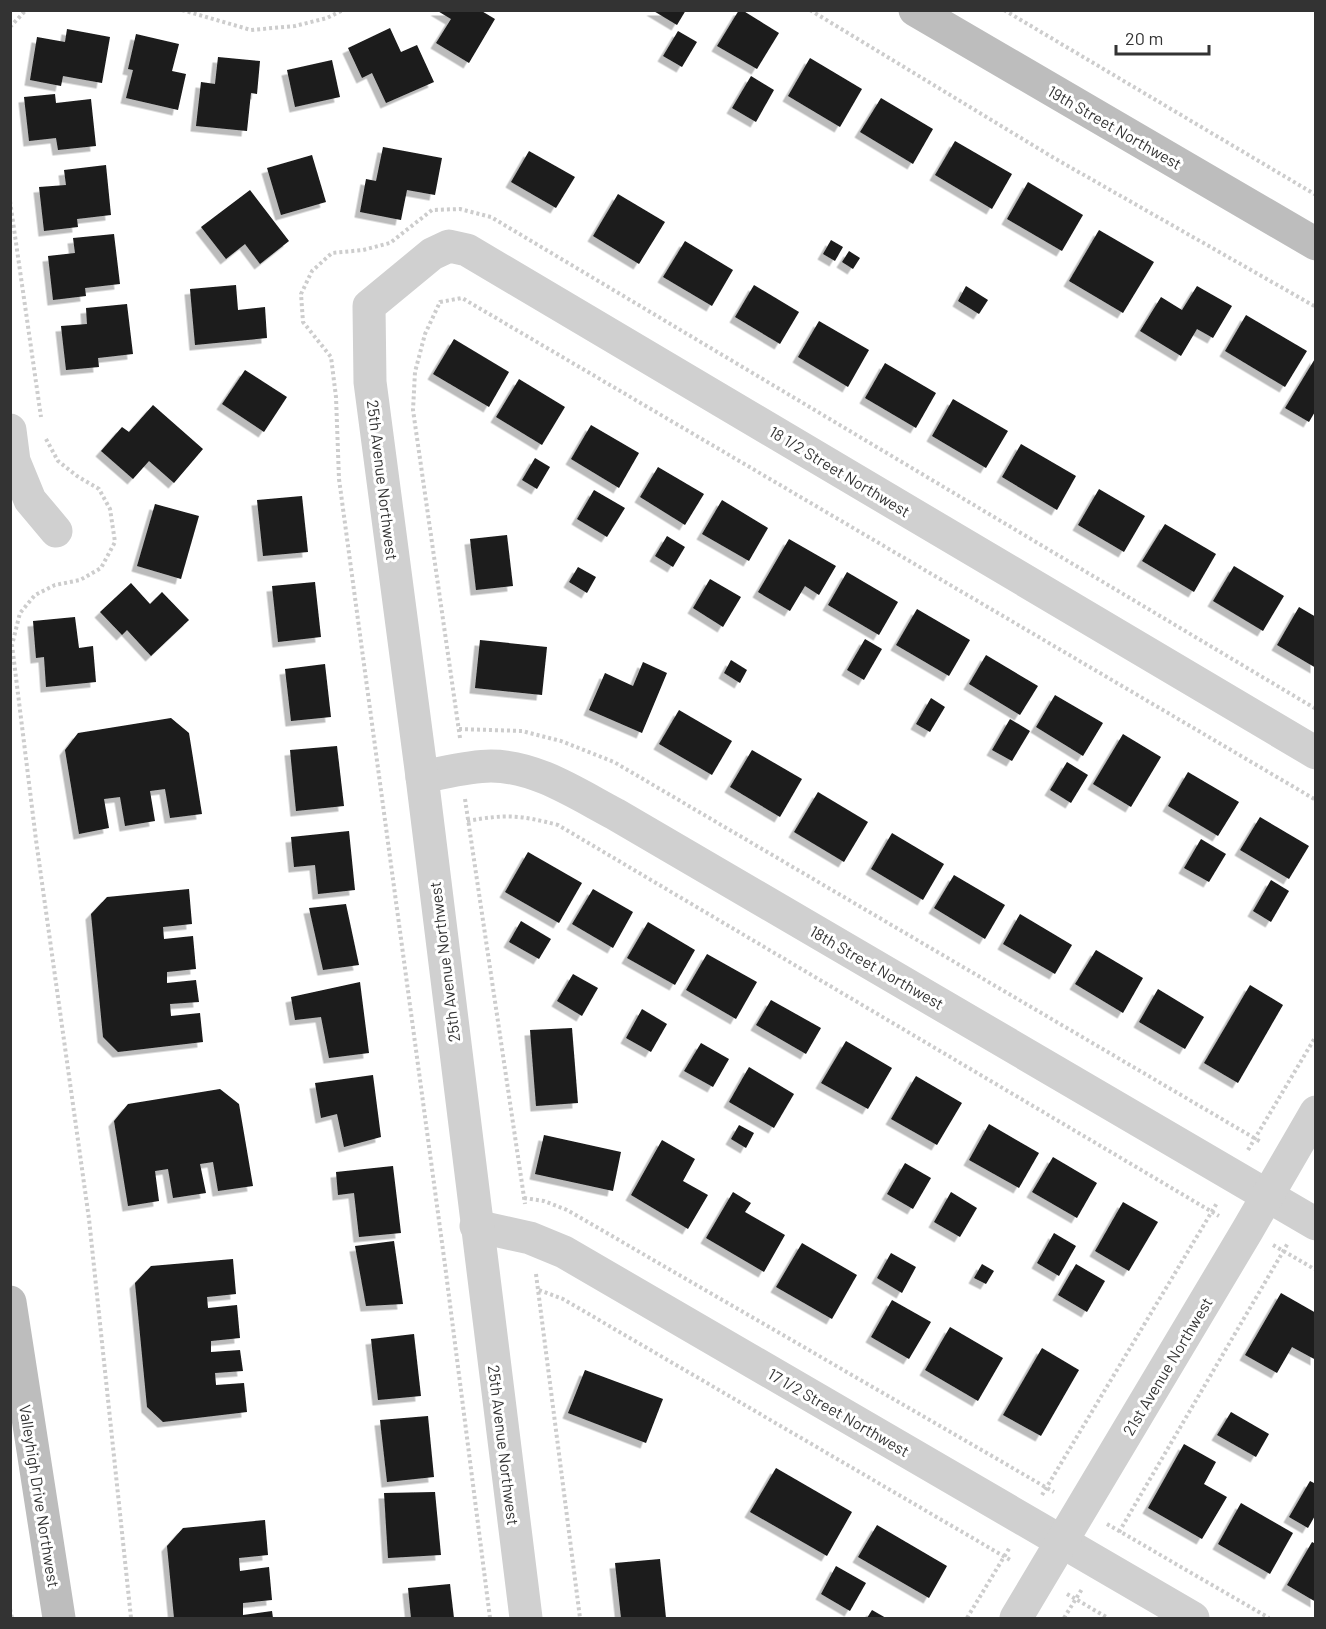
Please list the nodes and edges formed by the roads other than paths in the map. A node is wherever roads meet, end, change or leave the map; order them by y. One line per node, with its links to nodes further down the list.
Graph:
1 (915, 10): 2 (main road, 19th Street Northwest)
2 (1316, 244)
3 (369, 306): 6 (street, 18 1/2 Street Northwest); 7 (street, 25th Avenue Northwest)
4 (10, 430): 5 (street)
5 (56, 531)
6 (1316, 753)
7 (422, 777): 9 (street, 18th Street Northwest); 11 (street, 25th Avenue Northwest)
8 (1316, 1112): 9 (street, 21st Avenue Northwest)
9 (1268, 1196): 10 (street, 18th Street Northwest); 13 (street, 21st Avenue Northwest)
10 (1316, 1224)
11 (476, 1226): 13 (street, 17 1/2 Street Northwest); 15 (street, 25th Avenue Northwest)
12 (10, 1302): 14 (main road, Valleyhigh Drive Northwest)
13 (1063, 1542): 16 (street, 21st Avenue Northwest); 17 (street, 17 1/2 Street Northwest)
14 (59, 1618)
15 (526, 1618)
16 (1016, 1618)
17 (1193, 1618)

